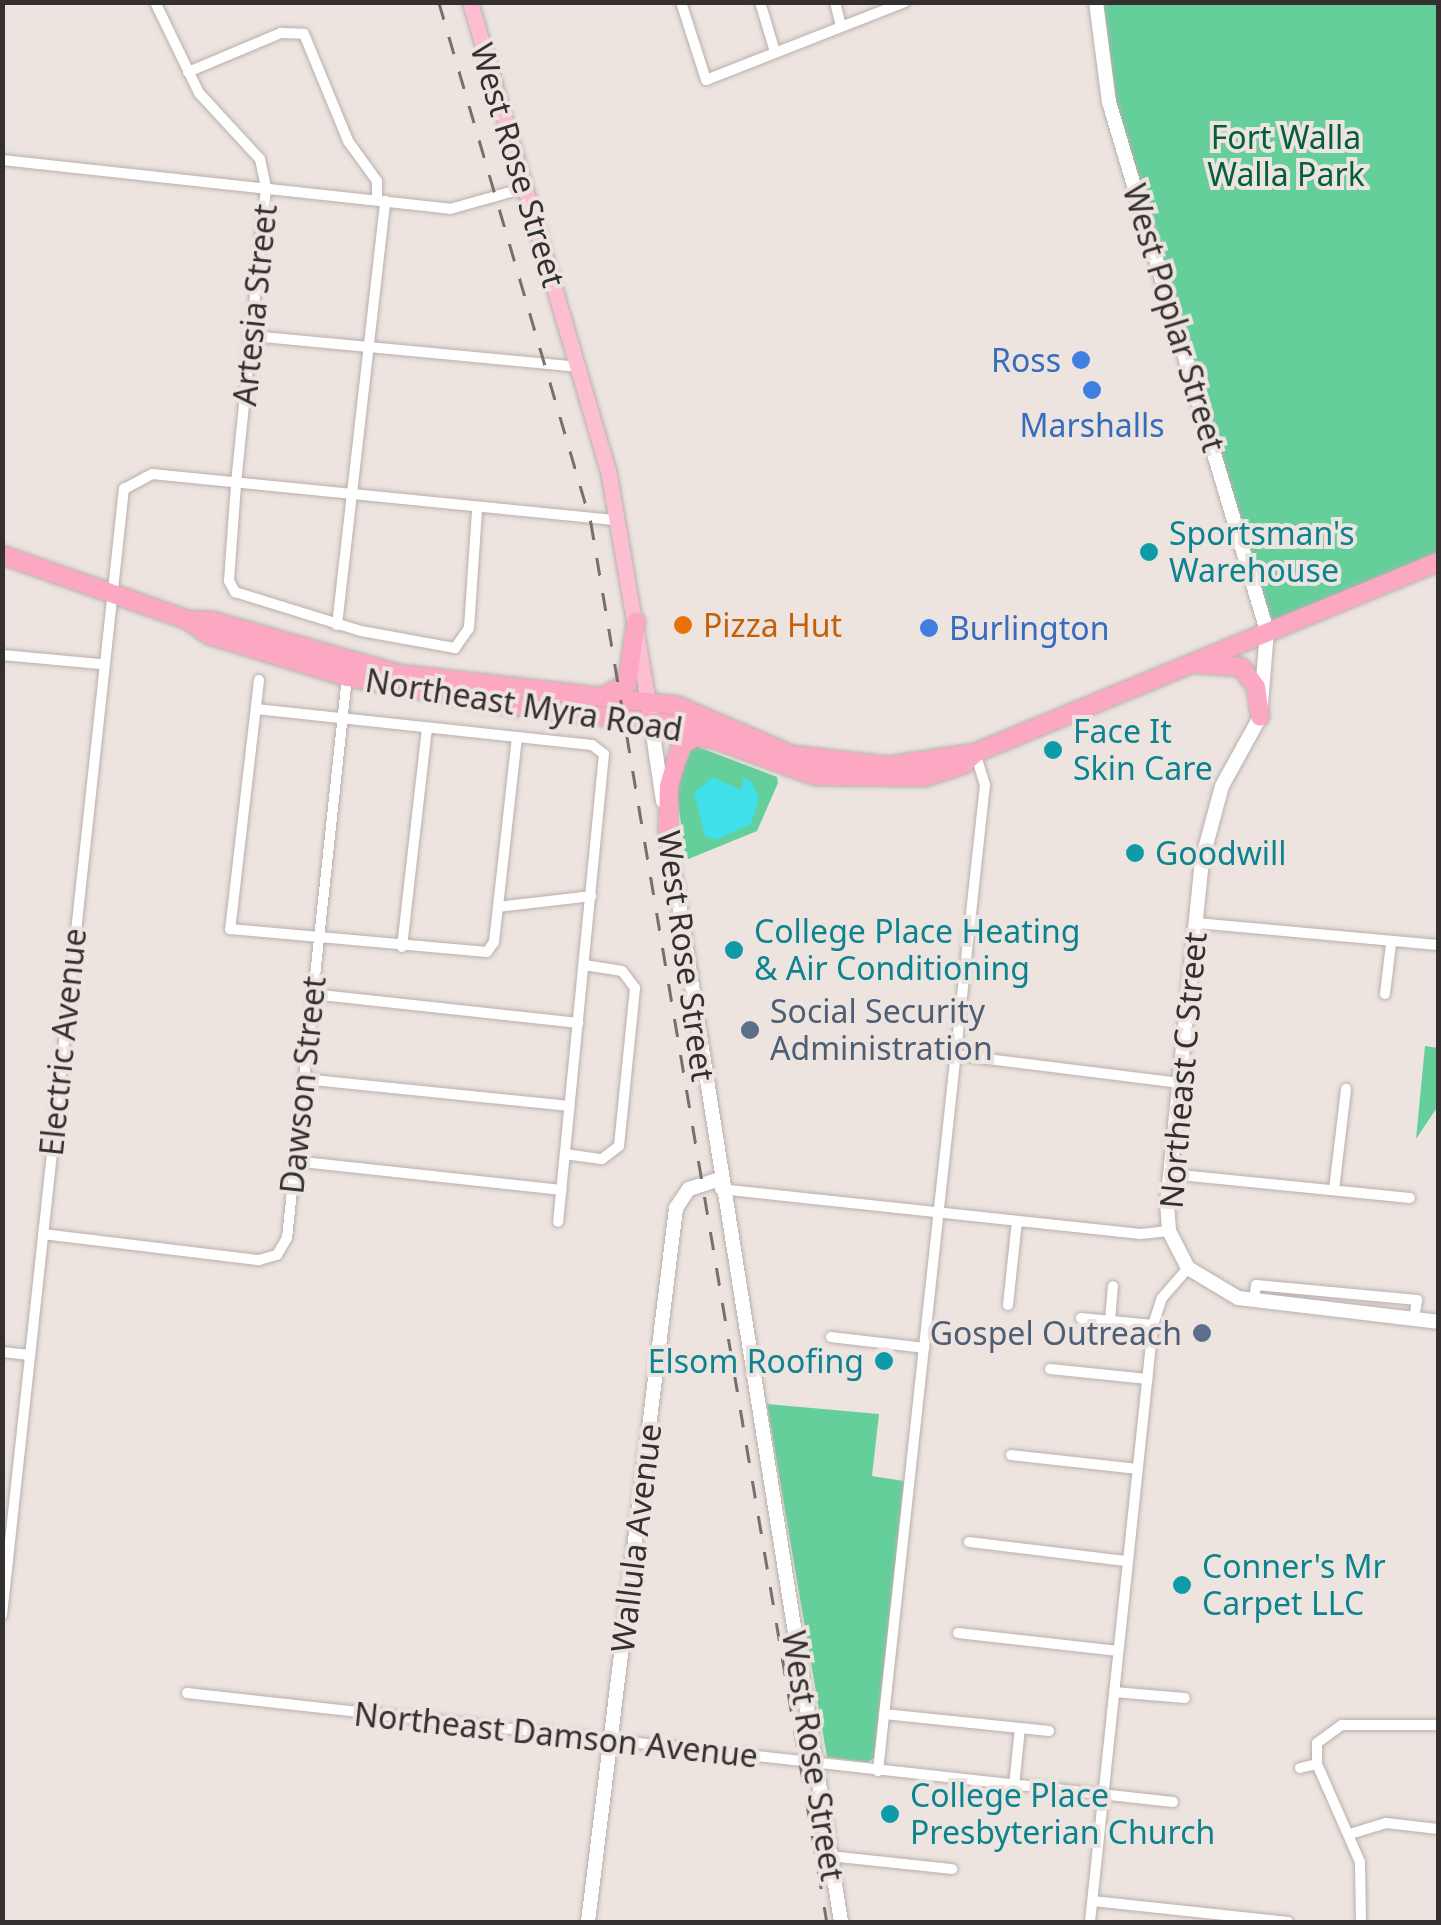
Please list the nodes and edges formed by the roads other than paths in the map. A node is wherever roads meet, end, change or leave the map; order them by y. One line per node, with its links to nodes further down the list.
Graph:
1 (155, 2): 10 (street, Artesia Street)
2 (470, 2): 13 (main road, West Rose Street)
3 (682, 2): 9 (street)
4 (760, 2): 9 (street)
5 (834, 2): 8 (street)
6 (905, 2): 8 (street)
7 (1096, 2): 28 (main road, West Poplar Street)
8 (841, 26): 9 (street)
9 (775, 52)
10 (188, 72): 12 (street, Artesia Street); 14 (street)
11 (2, 160): 12 (street)
12 (266, 188): 14 (street); 15 (street, Artesia Street)
13 (525, 188): 14 (street); 17 (main road, West Rose Street)
14 (381, 200): 16 (street)
15 (252, 336): 16 (street); 18 (street, Artesia Street)
16 (367, 348): 17 (street); 19 (street)
17 (578, 367): 21 (main road, West Rose Street)
18 (236, 485): 19 (street); 24 (street, Electric Avenue); 27 (street, Artesia Street)
19 (351, 497): 20 (street); 27 (street)
20 (477, 511): 21 (street); 27 (street)
21 (619, 520): 26 (main road, West Rose Street)
22 (2, 555): 24 (highway, Northeast Myra Road)
23 (1438, 562): 28 (highway, Northeast Myra Road)
24 (109, 592): 25 (highway, Northeast Myra Road); 30 (street, Electric Avenue)
25 (188, 620): 32 (highway, Northeast Myra Road); 34 (highway, Northeast Myra Road)
26 (636, 622): 34 (highway); 35 (main road, West Rose Street)
27 (337, 625)
28 (1266, 631): 31 (highway, Northeast Myra Road); 37 (main road, Northeast C Street)
29 (2, 654): 30 (street)
30 (102, 664): 72 (street, Electric Avenue)
31 (1186, 664): 37 (highway); 43 (highway, Northeast Myra Road)
32 (347, 677): 38 (street, Dawson Street); 39 (highway, Northeast Myra Road)
33 (259, 680): 36 (street)
34 (604, 696): 35 (highway, Northeast Myra Road)
35 (649, 701): 39 (main road, West Rose Street); 43 (highway, Northeast Myra Road)
36 (256, 708): 38 (street); 48 (street)
37 (1260, 717): 47 (main road, Northeast C Street)
38 (342, 718): 40 (street); 48 (street, Dawson Street)
39 (652, 721): 42 (highway, Northeast Myra Road); 44 (main road, West Rose Street)
40 (427, 728): 41 (street); 51 (street)
41 (517, 737): 45 (street); 46 (street)
42 (720, 742): 43 (highway, Northeast Myra Road); 44 (highway)
43 (974, 753): 56 (street)
44 (668, 832): 64 (main road, West Rose Street)
45 (591, 896): 46 (street); 52 (street)
46 (498, 907): 51 (street)
47 (1196, 922): 49 (street); 58 (main road, Northeast C Street)
48 (318, 939): 51 (street); 53 (street, Dawson Street)
49 (1391, 944): 50 (street); 54 (street)
50 (1438, 945)
51 (402, 947)
52 (584, 965): 55 (street); 61 (street)
53 (312, 994): 55 (street); 57 (street, Dawson Street)
54 (1385, 994)
55 (578, 1022): 60 (street)
56 (956, 1055): 58 (street); 68 (street)
57 (303, 1079): 60 (street); 62 (street, Dawson Street)
58 (1179, 1083): 63 (main road, Northeast C Street)
59 (1346, 1089): 66 (street)
60 (570, 1106): 61 (street)
61 (565, 1154): 65 (street)
62 (294, 1160): 65 (street); 72 (street, Dawson Street)
63 (1170, 1174): 66 (street); 71 (main road, Northeast C Street)
64 (720, 1184): 68 (street); 100 (main road, Wallula Avenue); 101 (main road, West Rose Street)
65 (561, 1190): 70 (street)
66 (1334, 1190): 67 (street)
67 (1410, 1198)
68 (940, 1213): 69 (street); 81 (street)
69 (1016, 1221): 71 (street); 75 (street)
70 (558, 1222)
71 (1169, 1231): 73 (main road, Northeast C Street)
72 (42, 1234): 83 (street, Electric Avenue)
73 (1188, 1268): 78 (main road); 79 (street)
74 (1113, 1286): 77 (street)
75 (1008, 1304)
76 (1081, 1318): 77 (street)
77 (1110, 1320): 79 (street)
78 (1438, 1322)
79 (1154, 1325): 85 (street)
80 (832, 1337): 81 (street)
81 (924, 1348): 96 (street)
82 (2, 1352): 83 (street)
83 (30, 1355): 90 (street, Electric Avenue)
84 (1050, 1369): 85 (street)
85 (1147, 1379): 87 (street)
86 (1012, 1454): 87 (street)
87 (1137, 1469): 89 (street)
88 (969, 1542): 89 (street)
89 (1128, 1561): 92 (street)
90 (2, 1615)
91 (958, 1633): 92 (street)
92 (1118, 1651): 93 (street)
93 (1114, 1692): 95 (street); 106 (street)
94 (187, 1694): 100 (street, Northeast Damson Avenue)
95 (1185, 1698)
96 (884, 1714): 98 (street); 104 (street)
97 (1438, 1725): 102 (street)
98 (1020, 1728): 99 (street); 105 (street)
99 (1049, 1731)
100 (611, 1740): 101 (street, Northeast Damson Avenue); 113 (main road, Wallula Avenue)
101 (814, 1764): 104 (street, Northeast Damson Avenue); 110 (main road, West Rose Street)
102 (1317, 1764): 103 (street); 109 (street)
103 (1300, 1768)
104 (878, 1771): 105 (street, Northeast Damson Avenue)
105 (1014, 1786): 106 (street, Northeast Damson Avenue)
106 (1103, 1796): 107 (street, Northeast Damson Avenue); 112 (street)
107 (1174, 1802)
108 (1438, 1829): 109 (street)
109 (1350, 1834): 117 (street)
110 (830, 1856): 111 (street); 114 (main road, West Rose Street)
111 (952, 1869)
112 (1093, 1900): 115 (street); 116 (street)
113 (588, 1922)
114 (841, 1922)
115 (1090, 1922)
116 (1288, 1922)
117 (1360, 1922)

